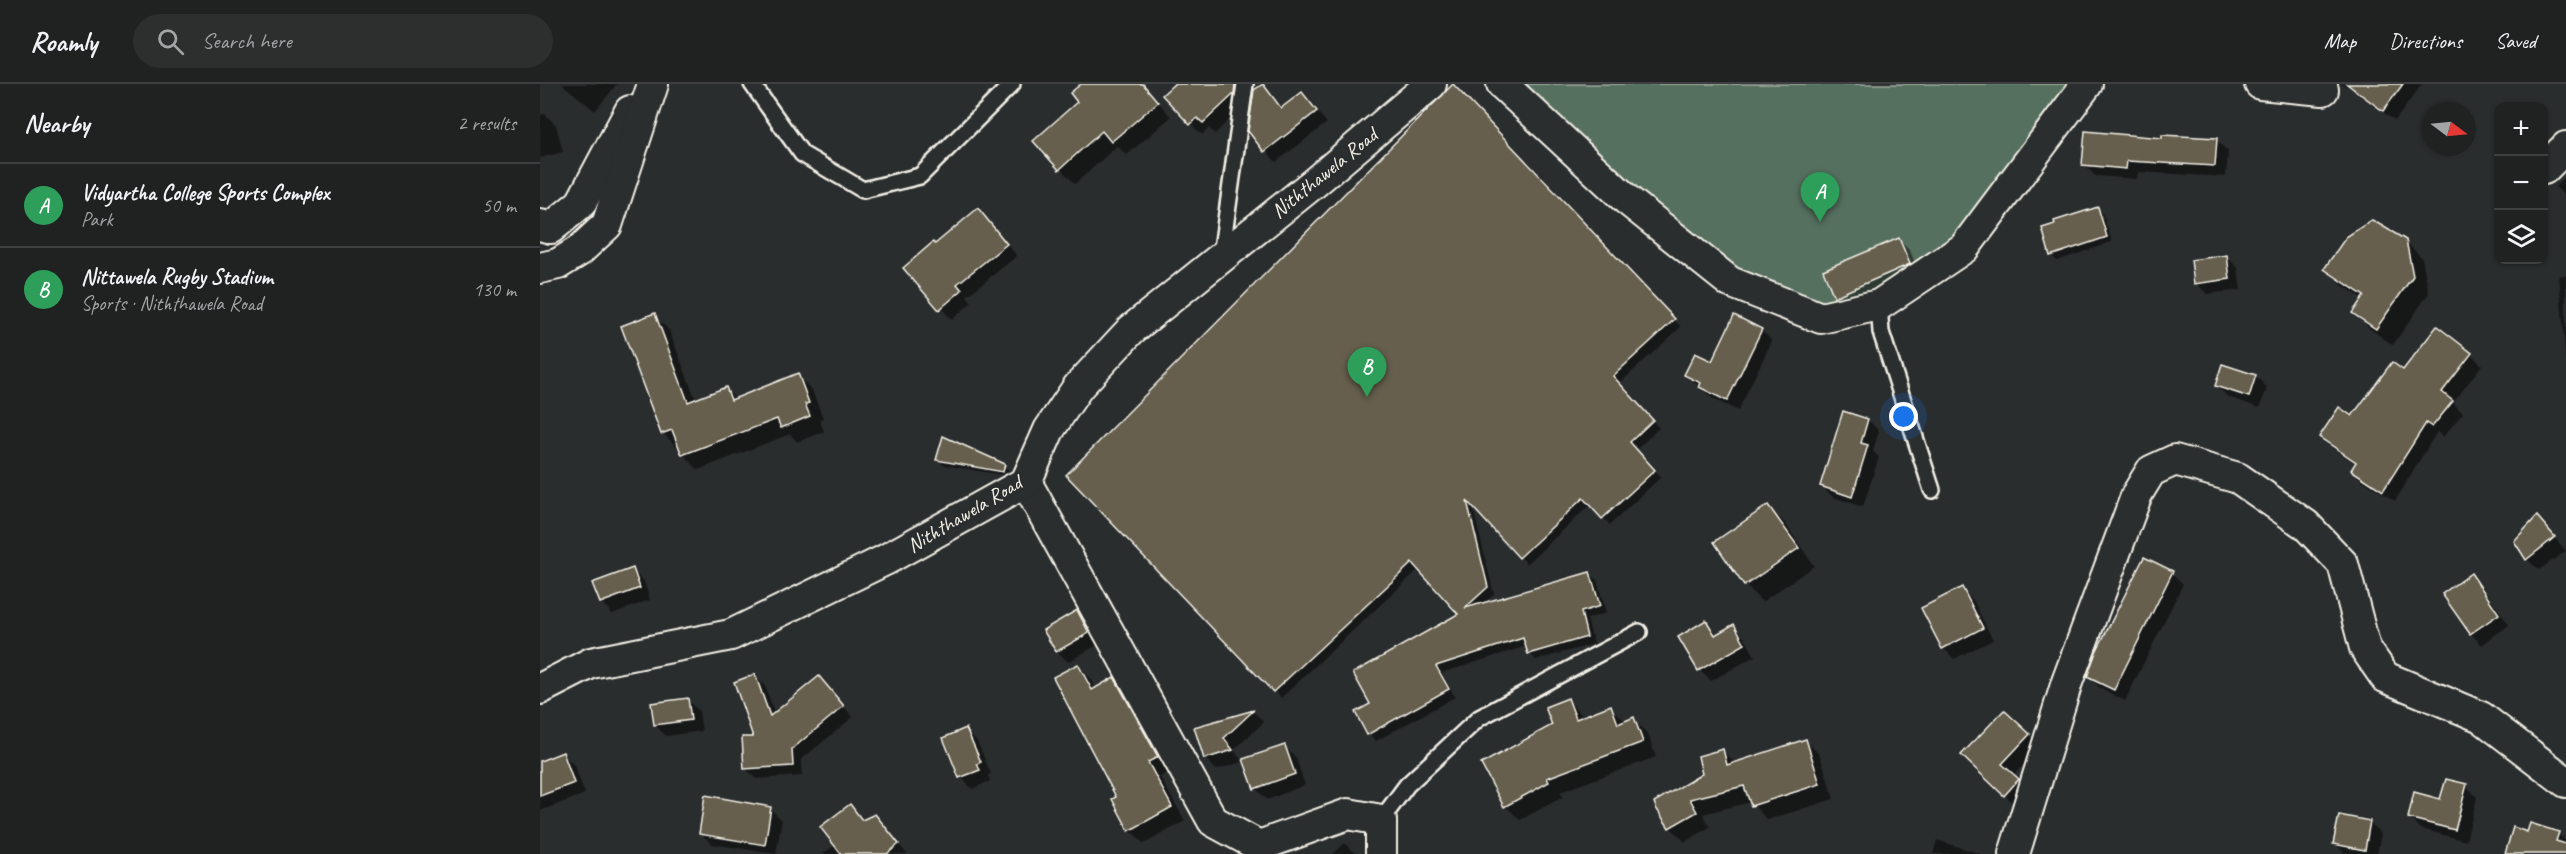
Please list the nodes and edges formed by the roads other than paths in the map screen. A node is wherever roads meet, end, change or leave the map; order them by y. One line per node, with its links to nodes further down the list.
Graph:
1 (752, 84): 2 (lane)
2 (1012, 84)
3 (1245, 84): 13 (lane)
4 (1431, 84): 13 (street, Niththawela Road)
5 (1502, 84): 15 (street)
6 (2087, 84): 15 (street)
7 (2260, 84): 9 (street)
8 (652, 85): 12 (street); 14 (street)
9 (2323, 90)
10 (2566, 147): 11 (street)
11 (2548, 165)
12 (540, 225)
13 (1221, 256): 16 (street, Niththawela Road)
14 (540, 268)
15 (1879, 305): 17 (lane)
16 (1026, 482): 19 (street, Niththawela Road); 22 (street)
17 (1932, 490)
18 (1639, 632): 21 (lane)
19 (540, 689)
20 (2566, 782): 24 (street)
21 (1382, 820): 22 (street); 23 (street)
22 (1249, 850)
23 (1381, 854)
24 (2014, 854)

